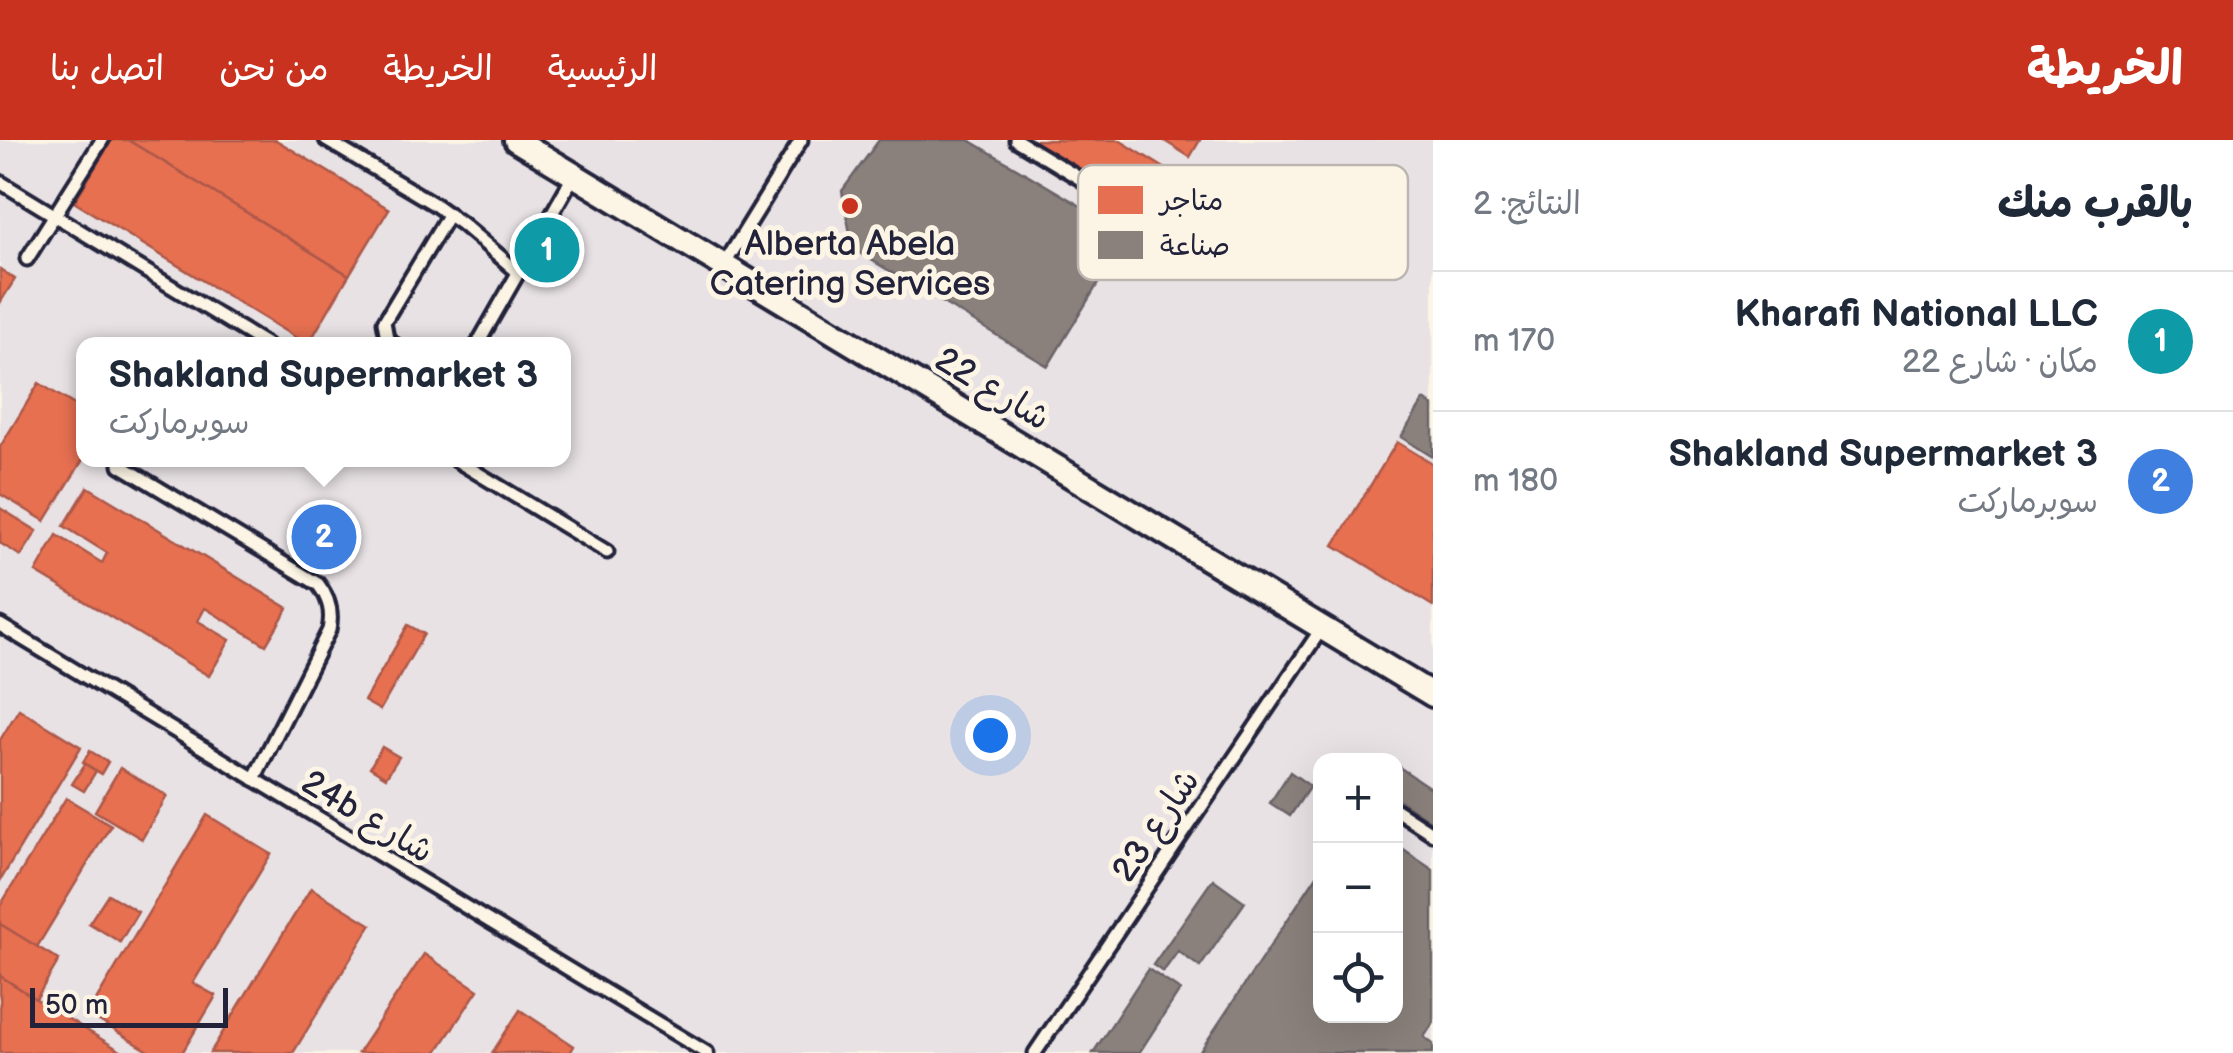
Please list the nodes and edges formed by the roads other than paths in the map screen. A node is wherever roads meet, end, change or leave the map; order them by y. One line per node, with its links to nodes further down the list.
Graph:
1 (102, 140): 10 (lane)
2 (326, 140): 9 (lane)
3 (516, 140): 6 (street, شارع 22)
4 (801, 140): 12 (lane)
5 (1016, 140): 7 (lane)
6 (574, 175): 12 (street, شارع 22); 13 (lane)
7 (1078, 177)
8 (0, 182): 10 (lane)
9 (449, 214): 13 (lane); 15 (lane)
10 (54, 215): 11 (lane); 14 (lane)
11 (26, 260)
12 (724, 266): 21 (street, شارع 22)
13 (518, 272): 16 (lane)
14 (255, 337)
15 (387, 337)
16 (481, 337)
17 (123, 467): 23 (lane)
18 (467, 467): 19 (lane)
19 (607, 552)
20 (0, 625): 23 (lane, 24b شارع)
21 (1322, 628): 22 (street, شارع 22); 27 (lane, شارع 23)
22 (1433, 695)
23 (254, 779): 26 (lane, 24b شارع)
24 (1403, 815): 25 (lane)
25 (1433, 834)
26 (707, 1053)
27 (1034, 1053)

